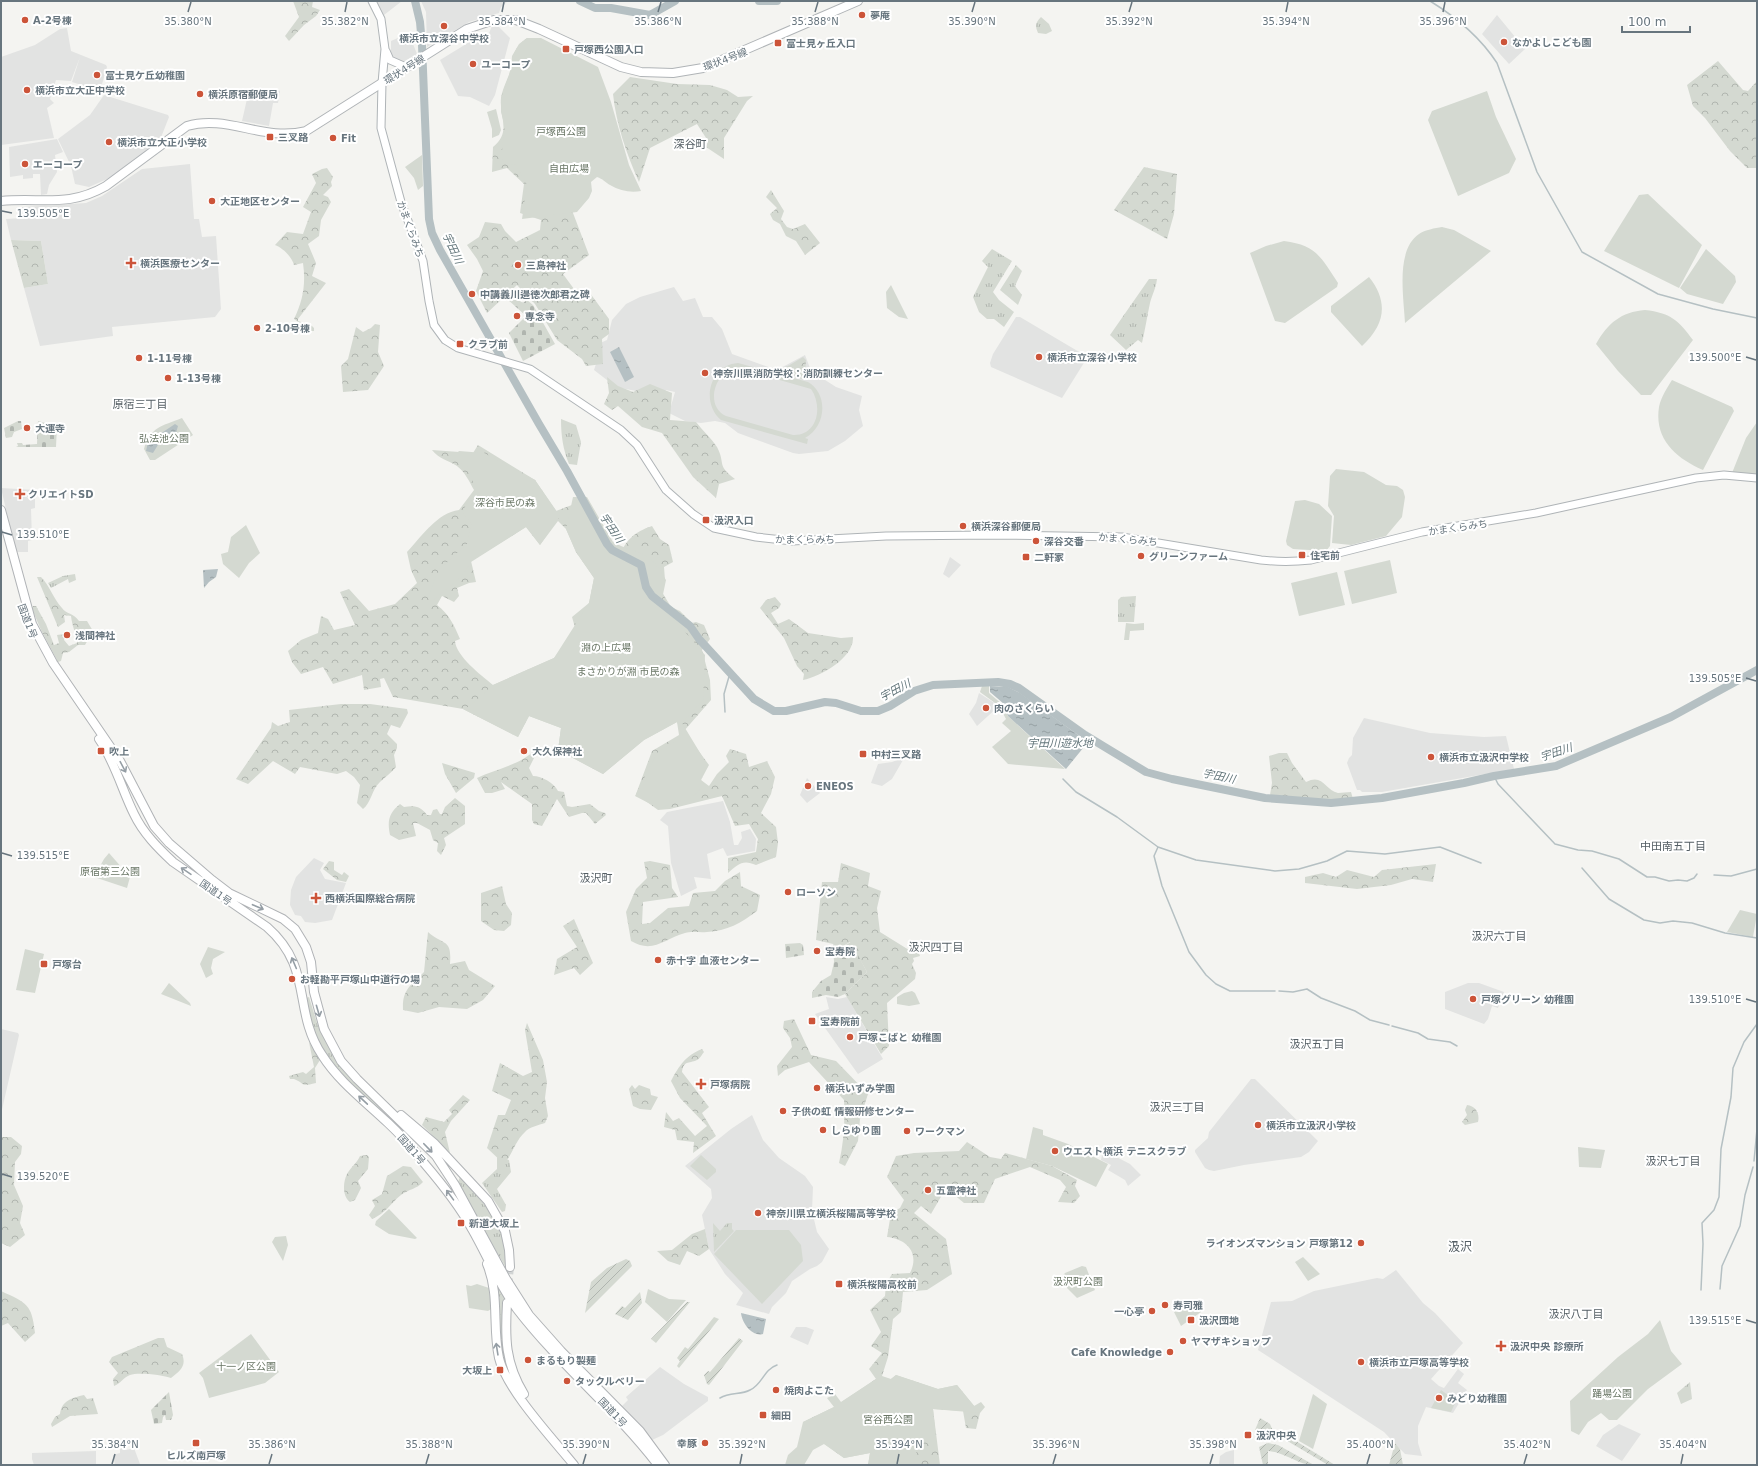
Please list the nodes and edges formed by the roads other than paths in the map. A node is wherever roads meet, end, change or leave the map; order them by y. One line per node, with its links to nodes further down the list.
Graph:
1 (372, 1): 3 (main road, かまくらみち)
2 (858, 1): 4 (main road, 環状4号線)
3 (385, 49): 4 (main road); 5 (main road, かまくらみち)
4 (406, 67): 5 (main road, 環状4号線)
5 (382, 83): 6 (main road, 環状4号線); 7 (main road, かまくらみち)
6 (1, 201)
7 (1757, 478)
8 (1, 510): 10 (main road, 国道1号, one-way to 10)
9 (1, 526): 11 (main road, 国道1号, one-way to 9)
10 (314, 992): 11 (main road); 12 (main road, 国道1号, one-way to 12)
11 (302, 994): 13 (main road, 国道1号, one-way to 11)
12 (369, 1092): 14 (main road, 国道1号); 19 (main road, 国道1号, one-way to 19)
13 (478, 1239): 16 (main road, one-way to 13); 18 (main road, 国道1号)
14 (510, 1267)
15 (507, 1303): 16 (main road)
16 (546, 1429): 17 (main road)
17 (574, 1465)
18 (658, 1465)
19 (666, 1465)

